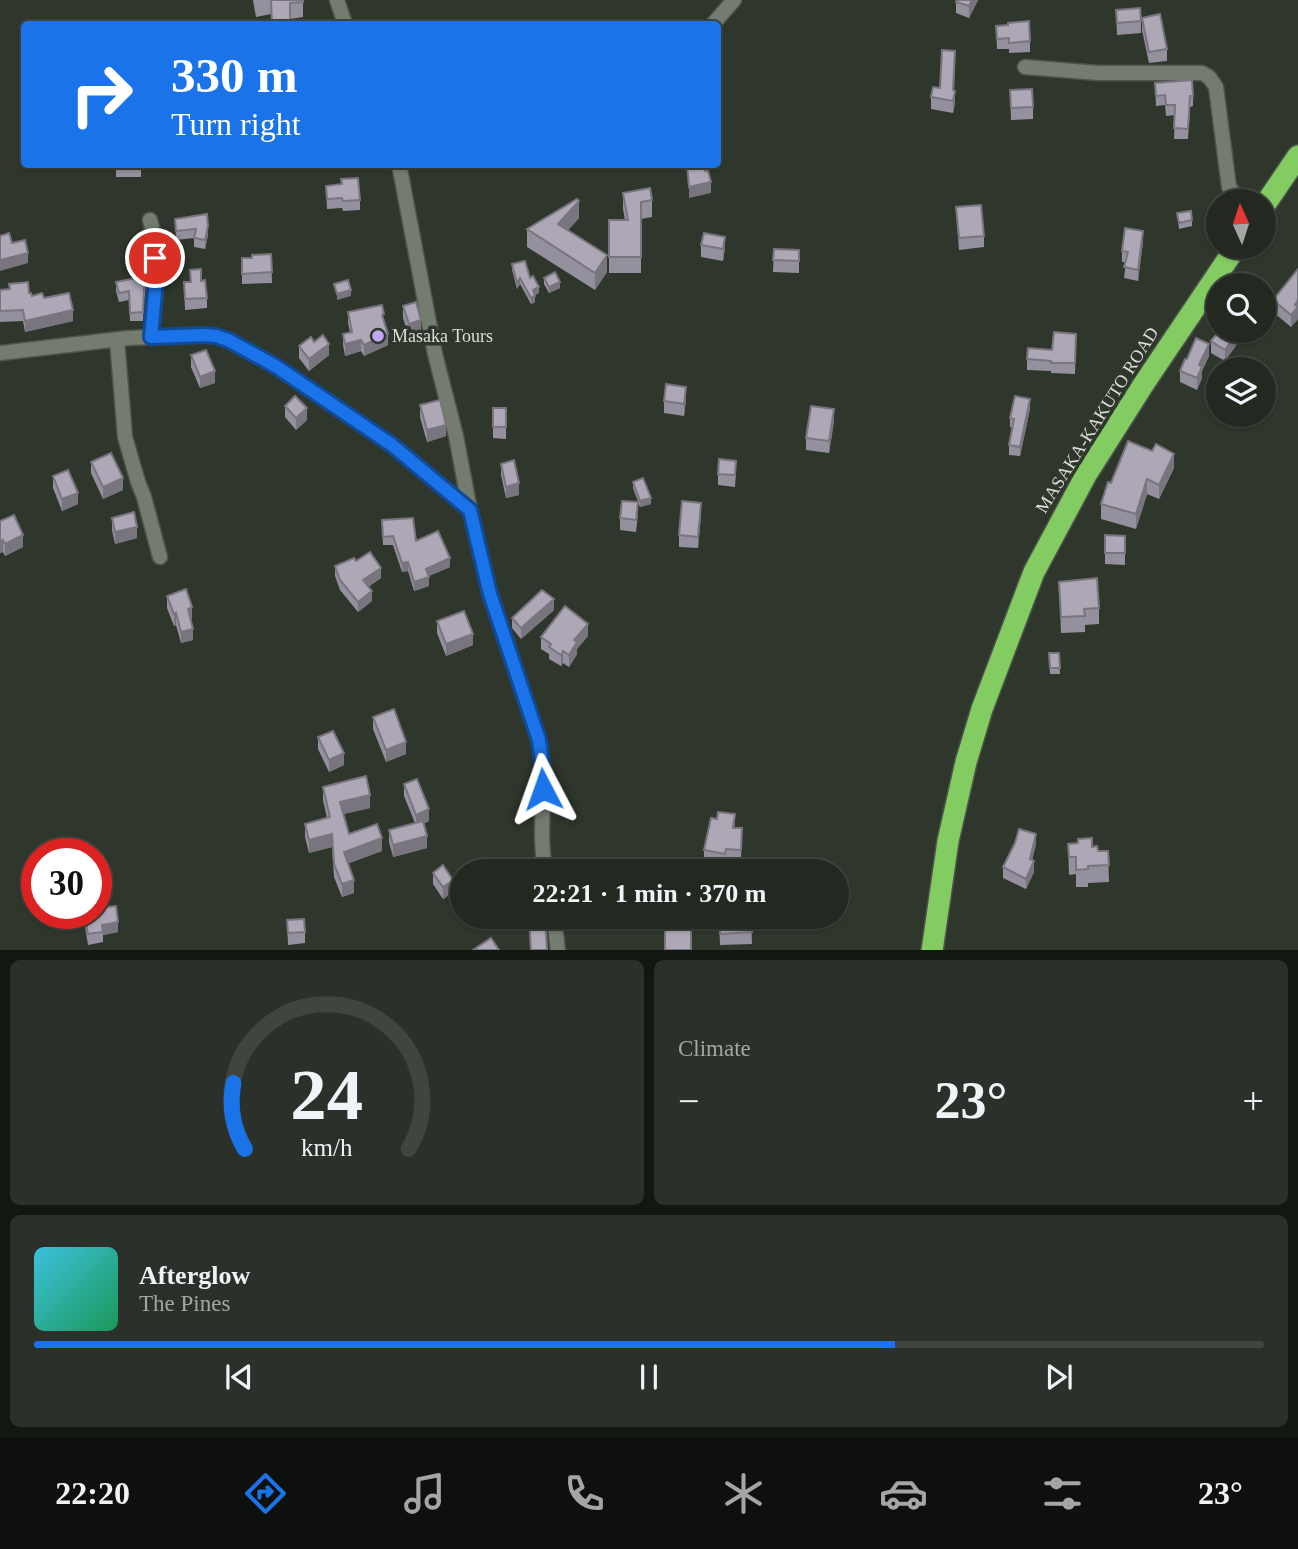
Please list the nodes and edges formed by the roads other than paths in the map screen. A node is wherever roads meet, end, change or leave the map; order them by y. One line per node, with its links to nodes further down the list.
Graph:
1 (337, 0): 3 (street)
2 (734, 0): 4 (street)
3 (344, 21)
4 (716, 21)
5 (1025, 67): 8 (street)
6 (1298, 156): 9 (highway)
7 (400, 168): 15 (street)
8 (1231, 189)
9 (1276, 189)
10 (150, 220): 12 (street)
11 (1228, 259): 20 (highway, MASAKA-KAKUTO ROAD)
12 (151, 337): 13 (street); 15 (street)
13 (117, 340): 14 (street); 16 (street)
14 (0, 353)
15 (470, 510): 17 (street)
16 (160, 557)
17 (544, 859)
18 (555, 929): 19 (street)
19 (558, 950)
20 (932, 950)

